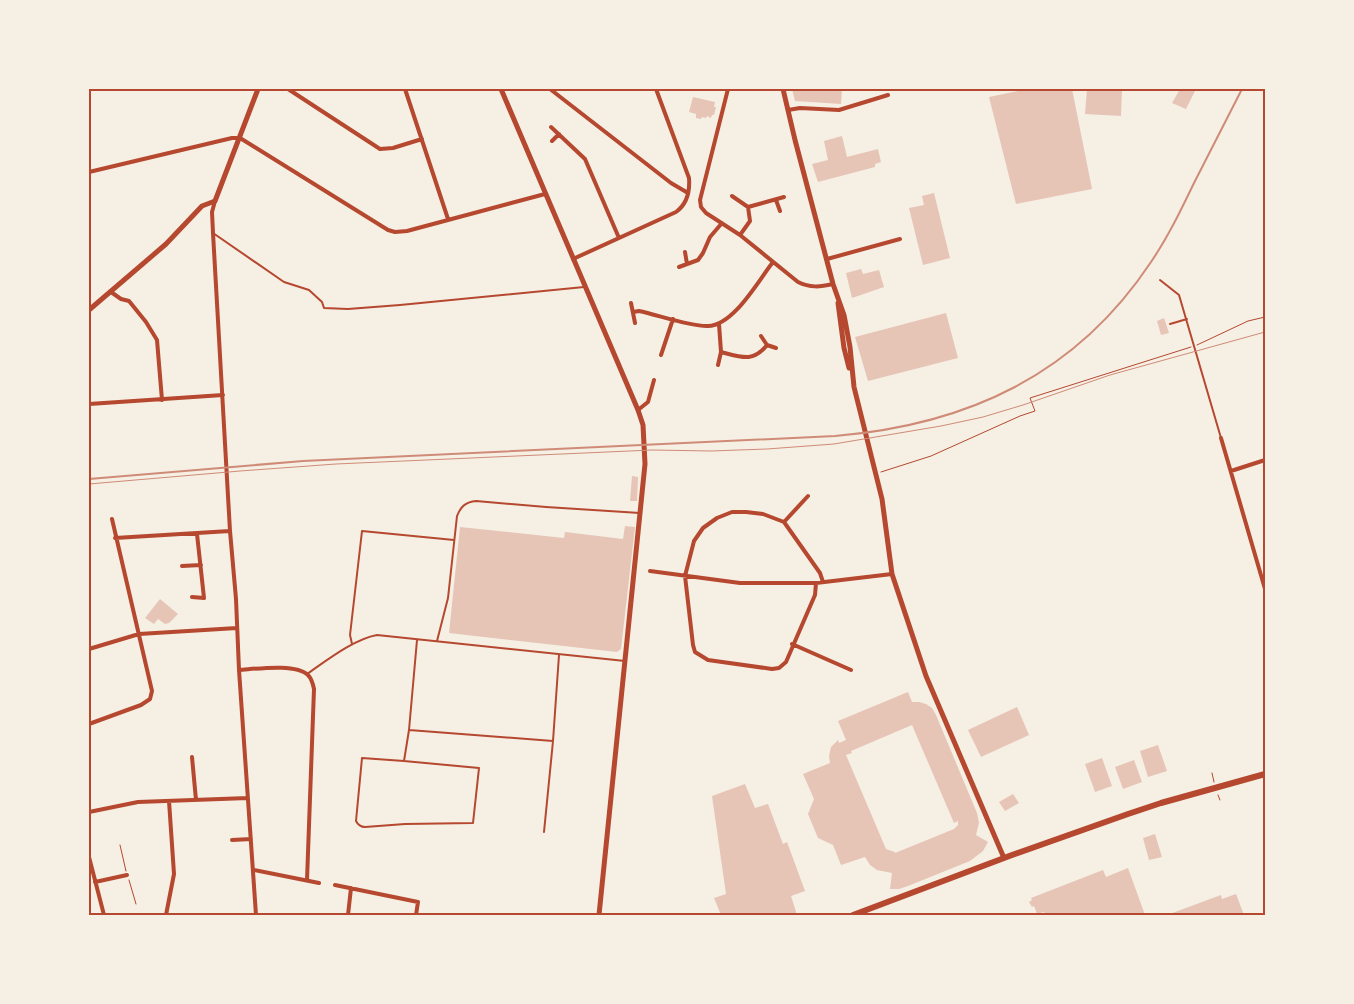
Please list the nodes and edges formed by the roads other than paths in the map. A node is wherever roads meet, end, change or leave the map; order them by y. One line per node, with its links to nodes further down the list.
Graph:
1 (258, 89): 13 (street)
2 (288, 89): 14 (street)
3 (405, 89): 14 (street)
4 (501, 89): 18 (street)
5 (550, 89): 17 (street)
6 (656, 89): 17 (street)
7 (728, 89): 26 (street)
8 (783, 89): 10 (street)
9 (888, 94): 10 (street)
10 (788, 110): 32 (street)
11 (552, 127): 12 (street)
12 (559, 134): 15 (street); 29 (street)
13 (240, 138): 16 (street); 22 (street); 25 (street)
14 (422, 139): 25 (street)
15 (552, 141)
16 (89, 172)
17 (688, 193): 29 (street)
18 (545, 194): 25 (street); 33 (street)
19 (732, 196): 23 (street)
20 (784, 197): 21 (street)
21 (776, 200): 23 (street); 24 (street)
22 (215, 201): 27 (street); 40 (street)
23 (748, 207): 28 (street)
24 (780, 211)
25 (448, 219)
26 (722, 223): 28 (street); 35 (street)
27 (213, 233): 39 (lane); 56 (street)
28 (740, 235): 34 (street)
29 (619, 238): 33 (street)
30 (900, 238): 32 (street)
31 (685, 252): 35 (street)
32 (827, 258): 38 (street)
33 (573, 259): 39 (street)
34 (773, 262): 38 (street); 47 (street)
35 (687, 264): 36 (street)
36 (679, 268)
37 (1160, 280): 45 (lane)
38 (833, 284): 74 (street)
39 (584, 287): 59 (street)
40 (111, 292): 42 (street); 57 (street)
41 (631, 303): 43 (street)
42 (89, 310)
43 (633, 312): 44 (street); 46 (street)
44 (673, 319): 47 (street); 53 (street)
45 (1187, 319): 48 (lane); 60 (lane)
46 (635, 324)
47 (719, 324): 52 (street)
48 (1170, 324)
49 (761, 336): 50 (street)
50 (767, 345): 51 (street); 52 (street)
51 (776, 348)
52 (721, 352): 54 (street)
53 (661, 355)
54 (718, 365)
55 (654, 380): 59 (street)
56 (223, 395): 57 (street); 67 (street)
57 (162, 400): 58 (street)
58 (89, 404)
59 (638, 410): 64 (street)
60 (1221, 438): 62 (street)
61 (1265, 460): 62 (street)
62 (1231, 471): 78 (street)
63 (808, 496): 66 (street)
64 (640, 512): 70 (lane); 88 (street)
65 (112, 519): 69 (street)
66 (784, 522): 75 (street); 76 (street)
67 (230, 531): 68 (street); 80 (street)
68 (197, 534): 69 (street); 71 (street)
69 (115, 538): 81 (street)
70 (454, 540): 83 (lane); 84 (lane)
71 (200, 565): 72 (street); 79 (street)
72 (182, 566)
73 (650, 571): 75 (street)
74 (892, 574): 76 (street); 106 (street)
75 (685, 576): 77 (street); 85 (street)
76 (823, 582): 77 (street)
77 (816, 583): 85 (street)
78 (1265, 589)
79 (192, 598)
80 (237, 628): 81 (street); 89 (street)
81 (140, 634): 86 (street); 92 (street)
82 (417, 640): 83 (lane); 84 (lane); 93 (lane)
83 (437, 642): 87 (lane)
84 (352, 644): 91 (lane)
85 (792, 644): 90 (street)
86 (89, 649)
87 (559, 655): 88 (lane); 94 (lane)
88 (625, 661): 119 (street)
89 (239, 670): 91 (street); 98 (street)
90 (851, 670)
91 (307, 674): 109 (street)
92 (89, 724)
93 (409, 730): 94 (lane); 96 (lane)
94 (553, 741): 102 (lane)
95 (192, 757): 100 (street)
96 (404, 761): 96 (lane)
97 (1265, 774): 106 (highway)
98 (248, 798): 100 (street); 103 (street)
99 (169, 800): 100 (street); 101 (street); 115 (street)
100 (196, 800)
101 (89, 812)
102 (544, 832)
103 (251, 839): 104 (street); 107 (street)
104 (232, 840)
105 (89, 857): 110 (street)
106 (1004, 858): 120 (highway)
107 (254, 870): 109 (street); 116 (street)
108 (127, 875): 110 (street)
109 (307, 880): 111 (street)
110 (96, 882): 114 (street)
111 (319, 883)
112 (335, 885): 113 (street)
113 (351, 888): 117 (street); 118 (street)
114 (104, 915)
115 (166, 915)
116 (256, 915)
117 (348, 915)
118 (416, 915)
119 (599, 915)
120 (853, 915)

